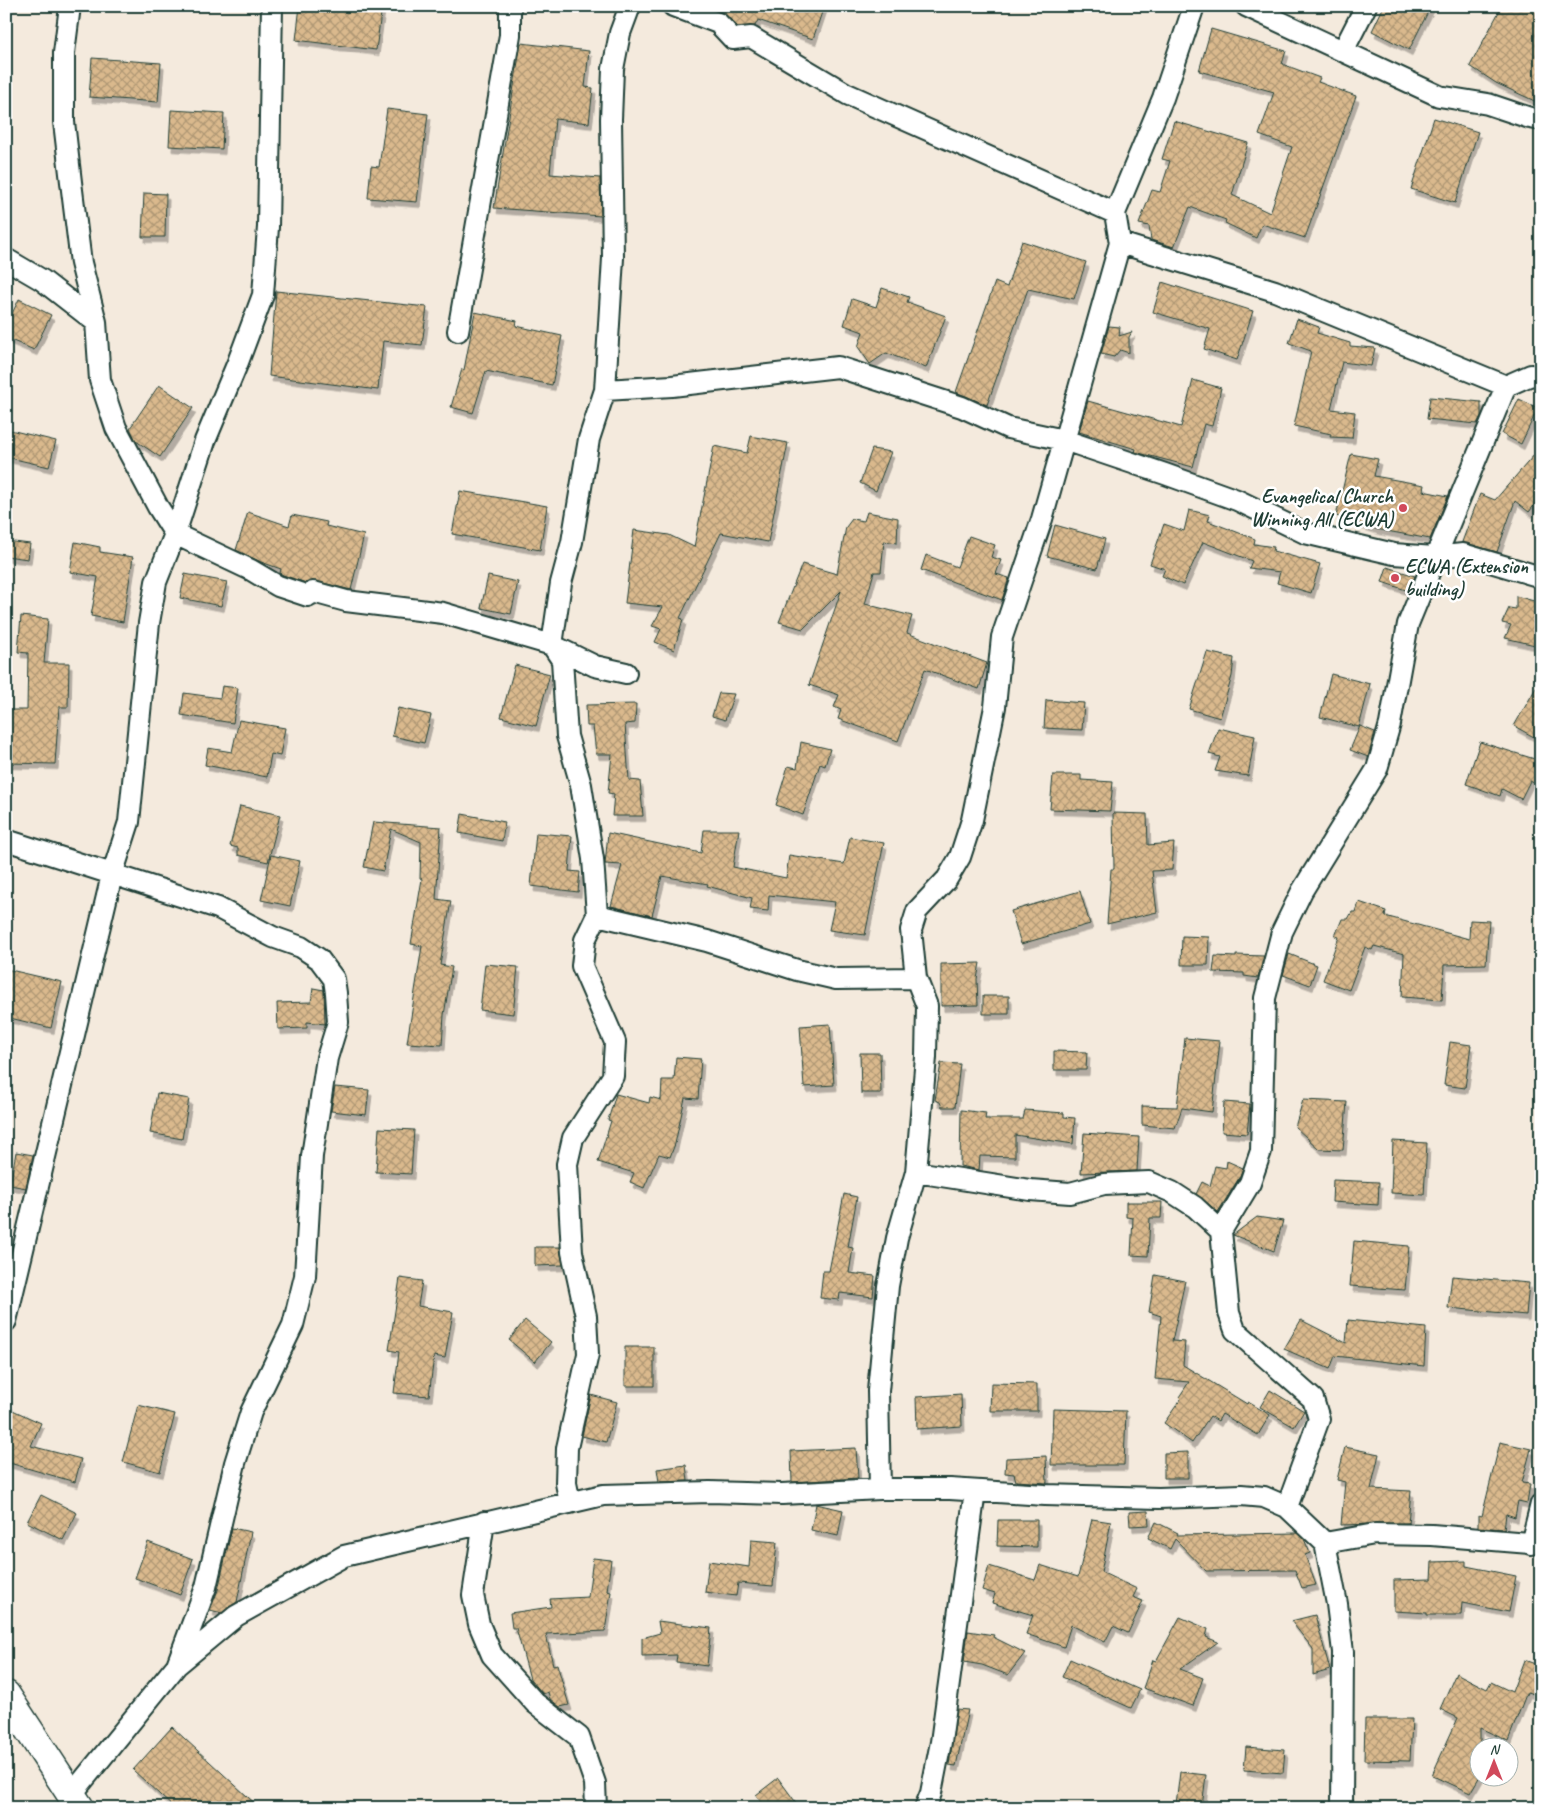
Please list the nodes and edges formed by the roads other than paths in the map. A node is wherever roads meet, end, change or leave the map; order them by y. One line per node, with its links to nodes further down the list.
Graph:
1 (70, 6): 14 (street)
2 (272, 6): 20 (street)
3 (510, 6): 15 (street)
4 (630, 6): 18 (street)
5 (673, 6): 11 (street)
6 (1194, 6): 11 (street)
7 (1246, 6): 9 (street)
8 (1366, 6): 9 (street)
9 (1343, 51): 10 (street)
10 (1541, 120)
11 (1115, 213): 12 (street)
12 (1120, 242): 17 (street); 19 (street)
13 (6, 259): 14 (street)
14 (96, 322): 20 (street)
15 (458, 331)
16 (1541, 376): 17 (street)
17 (1506, 386): 21 (street)
18 (605, 390): 19 (street); 23 (street)
19 (1064, 440): 21 (street); 28 (street)
20 (176, 534): 23 (street); 26 (street)
21 (1434, 558): 22 (street); 30 (street)
22 (1541, 576)
23 (552, 644): 24 (street); 27 (street)
24 (626, 673)
25 (6, 840): 26 (street)
26 (112, 876): 31 (street); 40 (street)
27 (597, 915): 28 (street); 34 (street)
28 (916, 978): 29 (street)
29 (916, 1172): 30 (street); 32 (street)
30 (1222, 1231): 36 (street)
31 (6, 1321)
32 (880, 1489): 33 (street); 34 (street)
33 (975, 1492): 36 (street); 44 (street)
34 (570, 1503): 37 (street)
35 (1541, 1504): 39 (street)
36 (1287, 1508): 38 (street)
37 (484, 1522): 40 (street); 43 (street)
38 (1325, 1542): 39 (street); 45 (street)
39 (1536, 1544)
40 (177, 1665): 42 (street)
41 (6, 1695): 42 (main road)
42 (76, 1801)
43 (596, 1808)
44 (925, 1808)
45 (1342, 1808)

